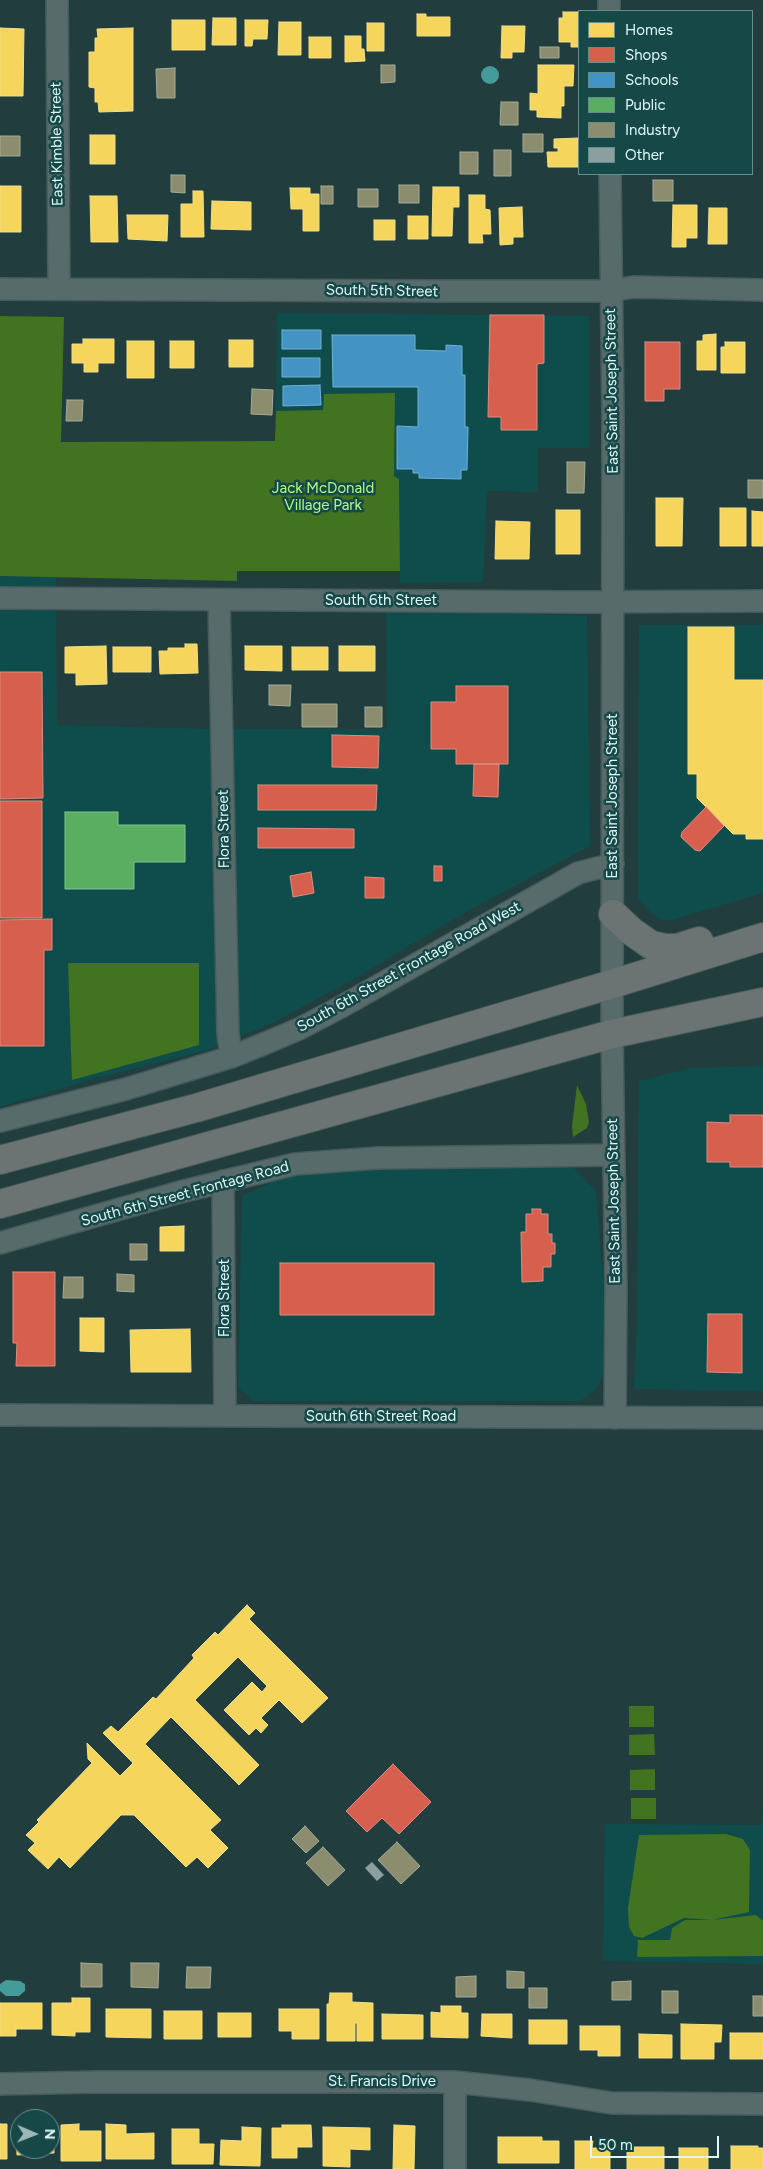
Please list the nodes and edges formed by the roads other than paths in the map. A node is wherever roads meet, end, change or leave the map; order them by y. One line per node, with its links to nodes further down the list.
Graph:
1 (57, 0): 4 (street, East Kimble Street)
2 (610, 175): 6 (street, East Saint Joseph Street)
3 (0, 288): 4 (street, South 5th Street)
4 (59, 289): 6 (street, South 5th Street)
5 (763, 290): 6 (street, South 5th Street)
6 (611, 291): 10 (street, East Saint Joseph Street)
7 (0, 598): 8 (street, South 6th Street)
8 (219, 601): 10 (street, South 6th Street); 20 (street, Flora Street)
9 (763, 601): 10 (street, South 6th Street)
10 (613, 602): 11 (street, East Saint Joseph Street)
11 (613, 864): 12 (street, East Saint Joseph Street); 20 (street, South 6th Street Frontage Road West)
12 (613, 914): 13 (main road); 15 (street, East Saint Joseph Street)
13 (763, 922)
14 (763, 937): 15 (main road)
15 (612, 984): 19 (street, East Saint Joseph Street); 23 (main road)
16 (763, 1002): 18 (main road)
17 (763, 1008): 18 (main road)
18 (730, 1010): 19 (main road)
19 (612, 1034): 22 (street, East Saint Joseph Street); 25 (main road)
20 (231, 1057): 21 (street, South 6th Street Frontage Road West)
21 (0, 1121)
22 (613, 1155): 24 (street, South 6th Street Frontage Road); 29 (street, East Saint Joseph Street)
23 (0, 1160)
24 (224, 1180): 26 (street, South 6th Street Frontage Road); 28 (street, Flora Street)
25 (0, 1204)
26 (0, 1243)
27 (0, 1415): 28 (street, South 6th Street Road)
28 (225, 1416): 29 (street, South 6th Street Road)
29 (615, 1418): 30 (street, South 6th Street Road)
30 (763, 1418)
31 (455, 2082): 32 (street, St. Francis Drive); 33 (street, St. Francis Drive); 34 (street)
32 (0, 2084)
33 (763, 2104)
34 (454, 2169)

